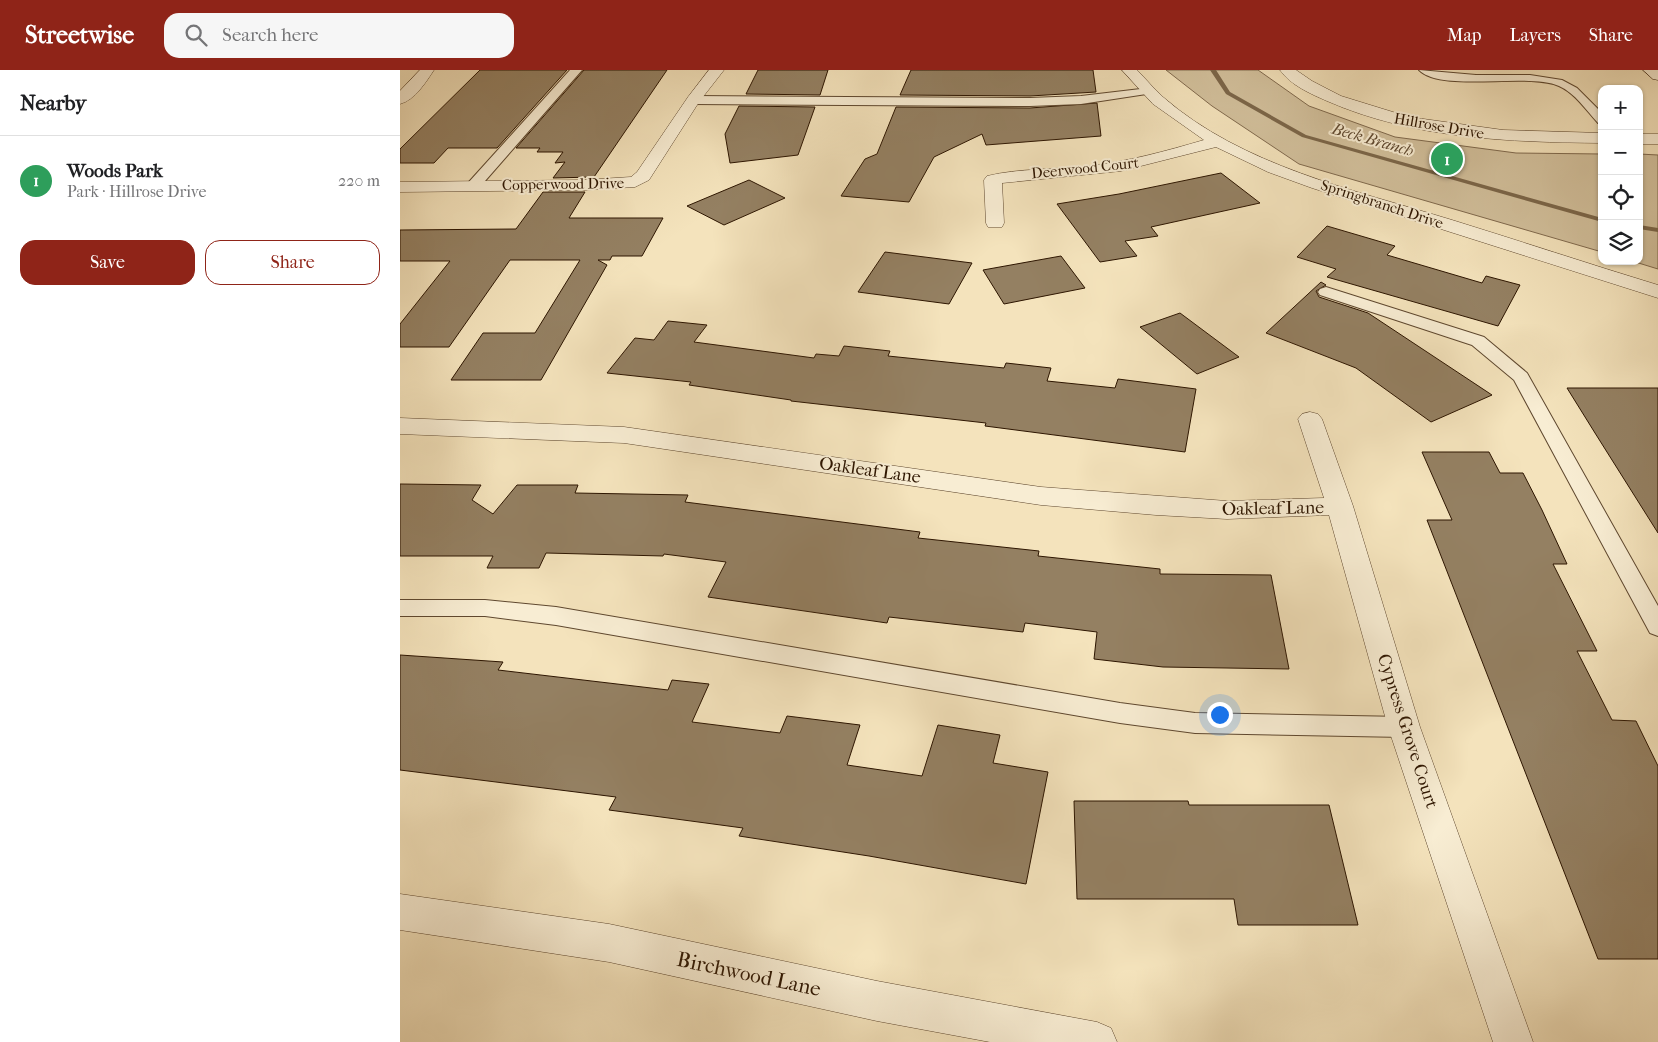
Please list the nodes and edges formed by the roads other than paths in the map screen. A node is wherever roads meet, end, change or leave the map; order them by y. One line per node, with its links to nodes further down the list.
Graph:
1 (427, 70): 10 (street)
2 (576, 70): 17 (lane)
3 (717, 70): 11 (street, Copperwood Drive)
4 (1129, 70): 9 (street, Springbranch Drive)
5 (1287, 70): 13 (street, Hillrose Drive)
6 (1425, 70): 12 (lane)
7 (1650, 70): 8 (street)
8 (1658, 76)
9 (1149, 91): 11 (lane); 16 (street, Springbranch Drive)
10 (400, 99)
11 (694, 100): 17 (street, Copperwood Drive)
12 (1598, 116)
13 (1598, 138)
14 (1643, 138): 15 (street)
15 (1658, 139)
16 (1218, 142): 19 (street, Deerwood Court); 21 (street, Springbranch Drive)
17 (472, 186): 18 (street)
18 (400, 187)
19 (995, 223)
20 (1326, 292): 26 (lane)
21 (1658, 292)
22 (1310, 419): 24 (street, Cypress Grove Court)
23 (400, 426): 24 (street, Oakleaf Lane)
24 (1340, 506): 27 (street, Cypress Grove Court)
25 (400, 608): 27 (lane)
26 (1658, 627)
27 (1404, 727): 30 (street, Cypress Grove Court)
28 (400, 912): 29 (street, Birchwood Lane)
29 (1097, 1042)
30 (1513, 1042)

